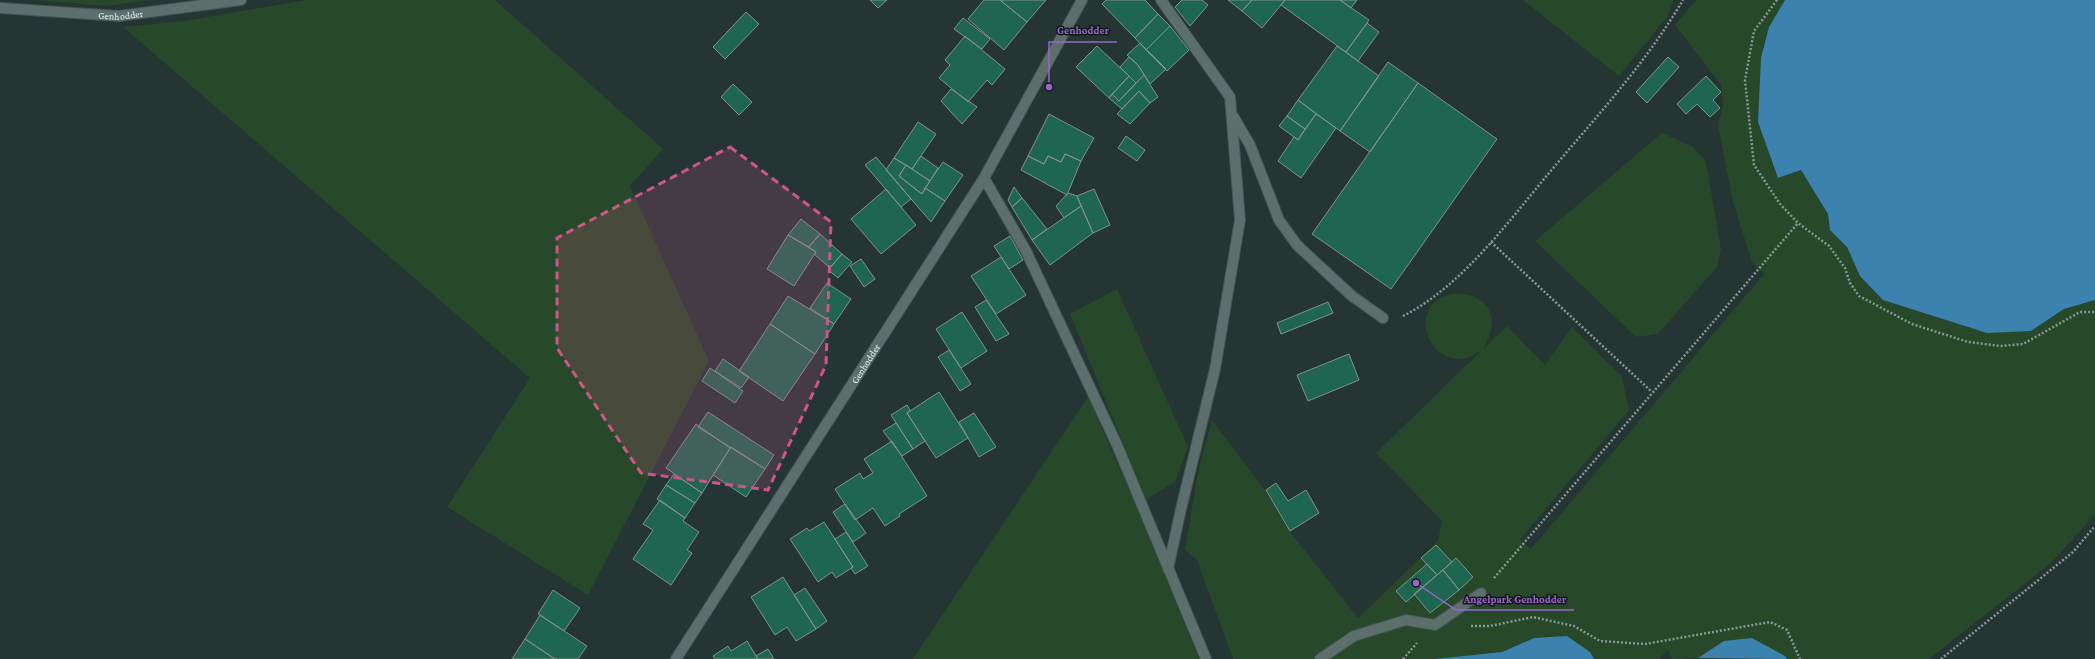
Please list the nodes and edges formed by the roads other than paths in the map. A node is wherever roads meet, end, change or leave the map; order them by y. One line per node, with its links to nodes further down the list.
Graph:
1 (241, 0): 4 (street, Genhodder)
2 (1082, 0): 6 (street, Genhodder)
3 (1161, 0): 5 (street)
4 (0, 8)
5 (1232, 114): 7 (street); 8 (street)
6 (984, 178): 8 (street); 10 (street, Genhodder)
7 (1384, 318)
8 (1168, 569): 11 (street)
9 (1481, 593): 12 (street)
10 (676, 659)
11 (1206, 659)
12 (1320, 659)

